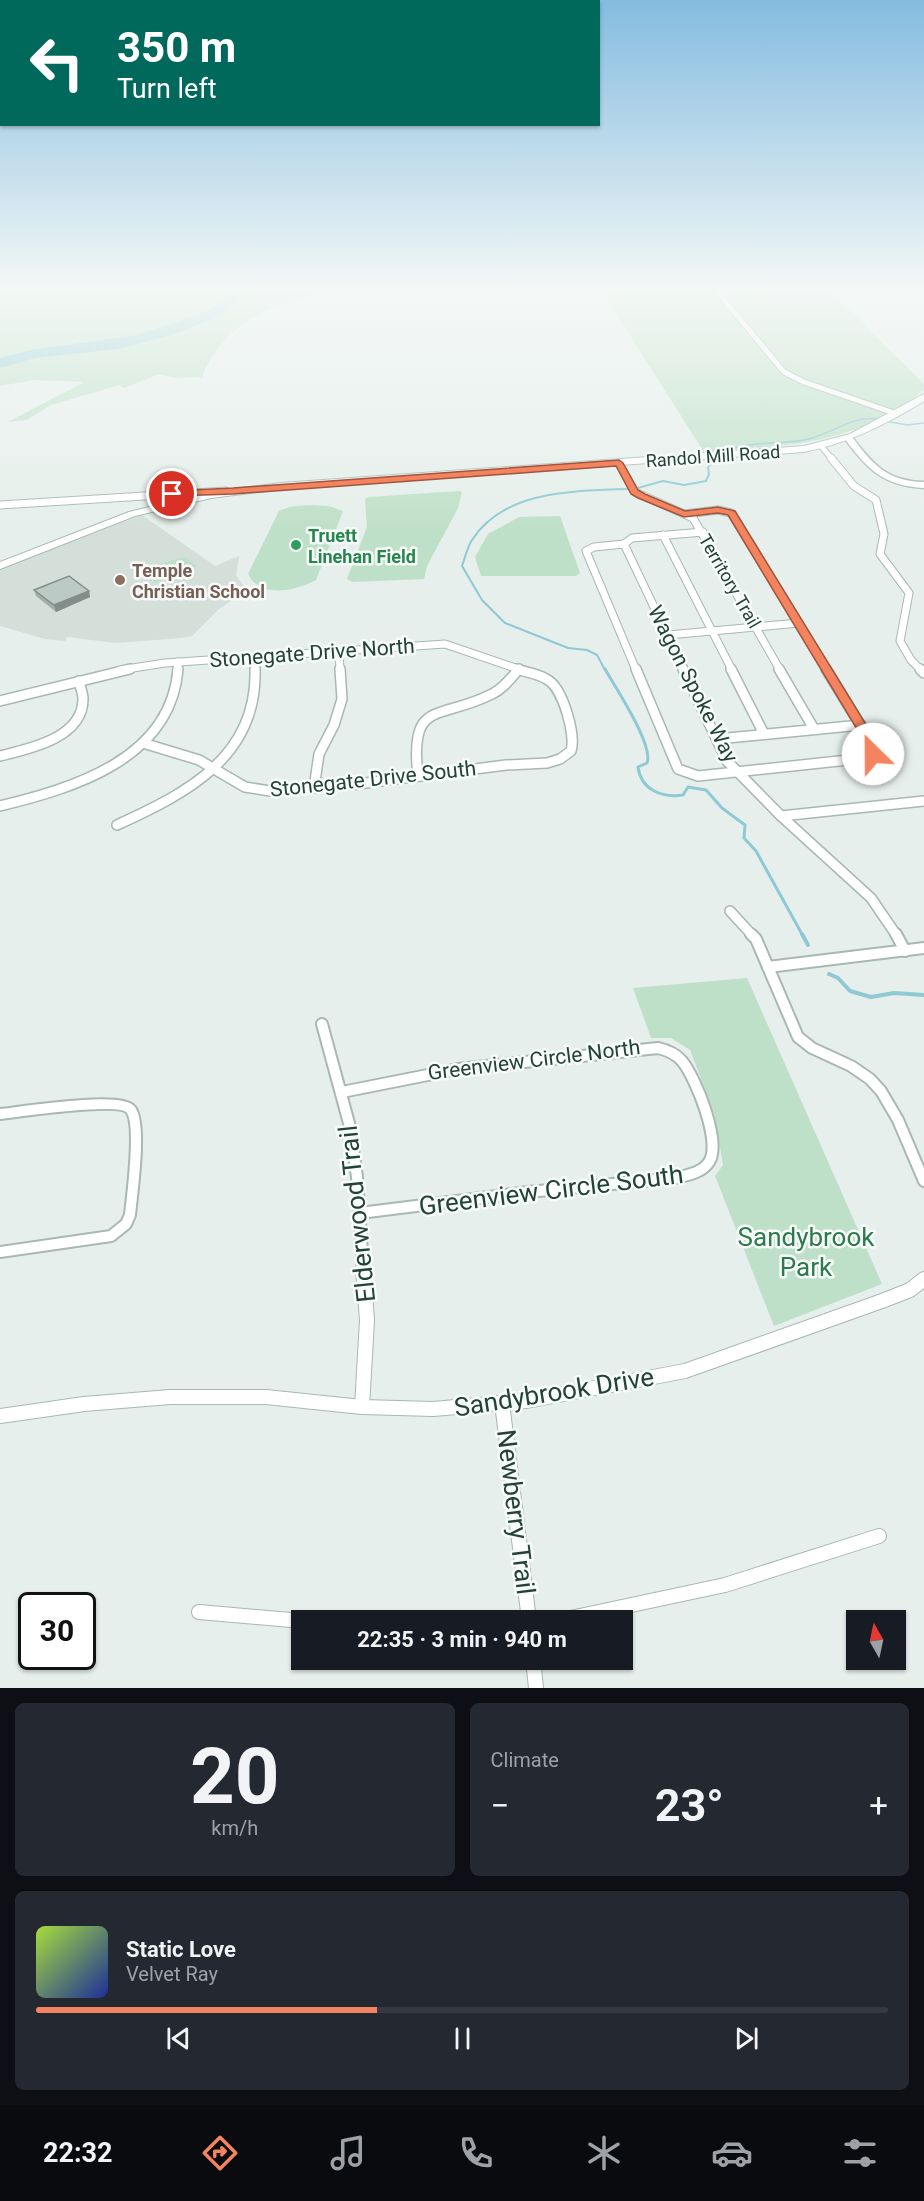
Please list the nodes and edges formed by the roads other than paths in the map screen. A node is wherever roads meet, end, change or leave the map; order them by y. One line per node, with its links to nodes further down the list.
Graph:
1 (781, 369): 3 (street)
2 (924, 397): 3 (main road, Randol Mill Road)
3 (894, 416): 4 (main road, Randol Mill Road)
4 (849, 439): 5 (main road, Randol Mill Road); 7 (street)
5 (821, 446): 6 (main road, Randol Mill Road); 25 (street)
6 (619, 463): 8 (main road, Randol Mill Road); 12 (street, Territory Trail)
7 (924, 485)
8 (233, 491): 9 (street); 11 (main road, Randol Mill Road)
9 (138, 496): 10 (street); 11 (street)
10 (0, 505)
11 (146, 511): 16 (main road, Randol Mill Road)
12 (684, 514): 13 (street, Territory Trail); 17 (street)
13 (703, 532): 14 (street); 18 (street, Territory Trail)
14 (663, 535): 15 (street); 19 (street)
15 (624, 544): 20 (street, Wagon Spoke Way); 36 (street)
16 (0, 566)
17 (799, 623): 18 (street); 28 (street)
18 (757, 627): 19 (street); 29 (street, Territory Trail)
19 (711, 631): 20 (street); 30 (street)
20 (668, 635): 31 (street, Wagon Spoke Way)
21 (339, 651): 22 (street, Stonegate Drive North); 24 (street, Stonegate Drive North); 38 (street)
22 (255, 657): 23 (street, Stonegate Drive North); 35 (street)
23 (178, 662): 26 (street, Stonegate Drive North); 32 (street)
24 (519, 669): 33 (street, Stonegate Drive North); 37 (street)
25 (924, 673)
26 (79, 681): 27 (street, Stonegate Drive North); 34 (street)
27 (0, 701)
28 (861, 725): 29 (street); 36 (street)
29 (814, 729): 30 (street)
30 (764, 734): 31 (street)
31 (717, 739): 36 (street, Wagon Spoke Way)
32 (143, 743): 35 (street, Stonegate Drive South); 40 (street)
33 (572, 748): 37 (street, Stonegate Drive South)
34 (0, 756)
35 (215, 769): 38 (street, Stonegate Drive South); 42 (street)
36 (737, 771): 41 (street, Wagon Spoke Way)
37 (418, 776): 38 (street, Stonegate Drive South)
38 (314, 788)
39 (924, 801): 41 (street)
40 (0, 806)
41 (781, 816): 45 (street, Wagon Spoke Way)
42 (117, 825)
43 (729, 911): 46 (street)
44 (924, 948): 45 (street)
45 (905, 951): 46 (street)
46 (768, 967): 51 (street)
47 (322, 1024): 48 (street, Elderwood Trail)
48 (342, 1092): 49 (street, Greenview Circle North); 52 (street, Elderwood Trail)
49 (699, 1100): 52 (street, Greenview Circle South)
50 (0, 1114): 53 (street)
51 (924, 1180)
52 (360, 1213): 56 (street, Elderwood Trail)
53 (0, 1252)
54 (924, 1279): 55 (street, Sandybrook Drive)
55 (502, 1403): 56 (street, Sandybrook Drive); 59 (street, Newberry Trail)
56 (362, 1407): 57 (street, Sandybrook Drive)
57 (0, 1416)
58 (879, 1536): 60 (street)
59 (528, 1610)
60 (608, 1610)
61 (199, 1612): 62 (street)
62 (291, 1620)
63 (534, 1670): 64 (street)
64 (536, 1688)

